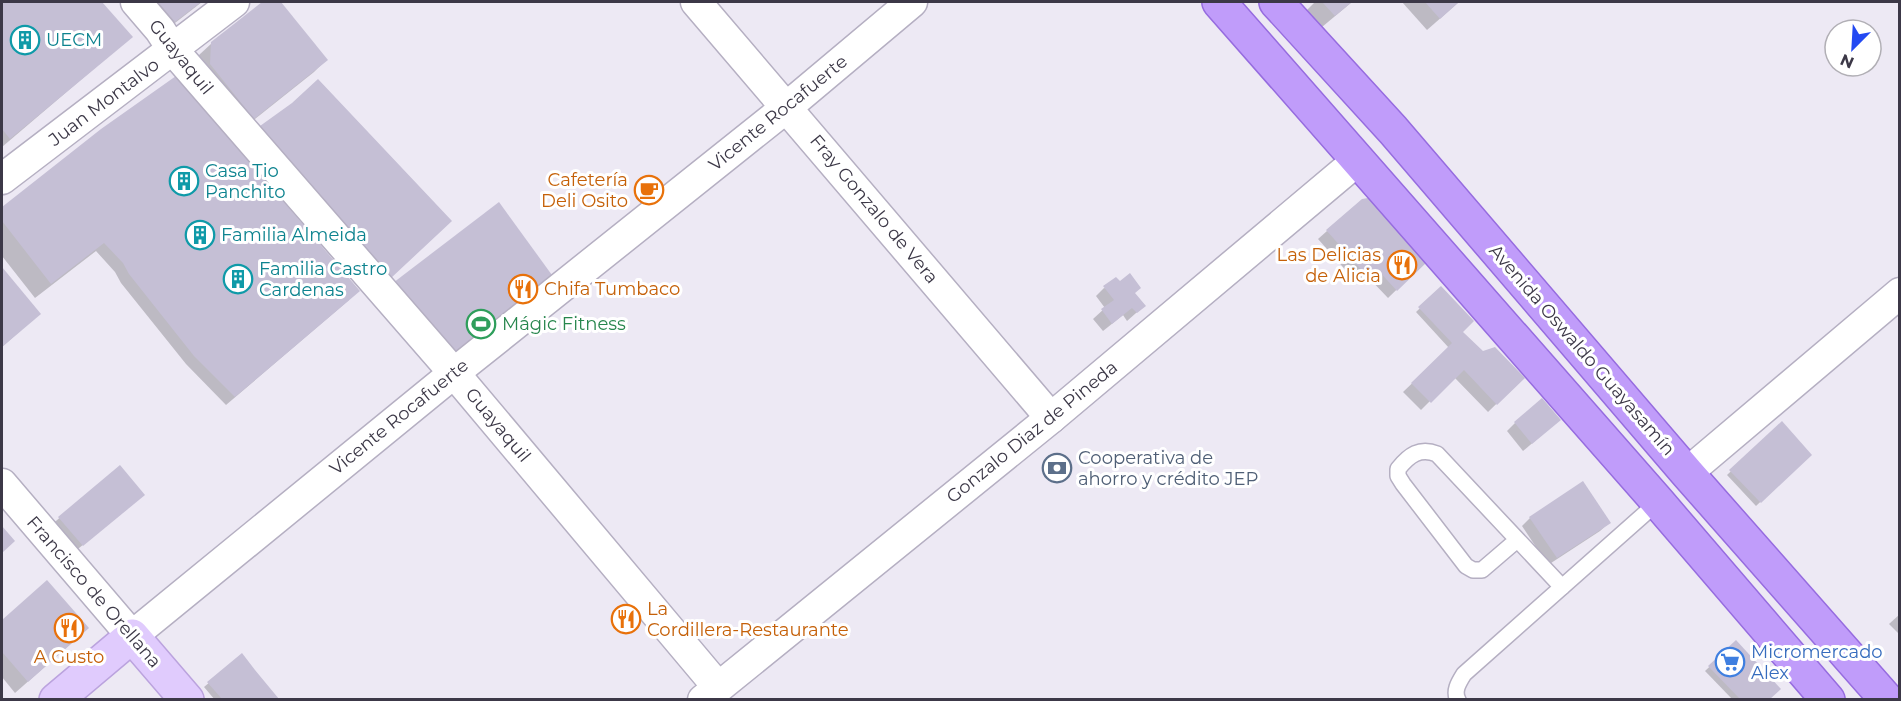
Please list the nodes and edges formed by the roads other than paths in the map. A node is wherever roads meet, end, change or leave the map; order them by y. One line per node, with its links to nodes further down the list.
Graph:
1 (136, 2): 7 (street, Guayaquil)
2 (234, 2): 7 (street, Juan Montalvo)
3 (696, 2): 8 (street, Fray Gonzalo de Vera)
4 (912, 2): 8 (street, Vicente Rocafuerte)
5 (1219, 2): 9 (main road)
6 (1276, 2): 14 (main road, Avenida Oswaldo Guayasamín)
7 (173, 50): 10 (street, Juan Montalvo); 12 (street, Guayaquil)
8 (787, 107): 12 (street, Vicente Rocafuerte); 13 (street, Fray Gonzalo de Vera)
9 (1358, 160): 13 (street, Gonzalo Diaz de Pineda); 16 (main road)
10 (2, 179)
11 (1899, 293): 14 (street)
12 (454, 373): 19 (street, Vicente Rocafuerte); 20 (street, Guayaquil)
13 (1051, 418): 20 (street, Gonzalo Diaz de Pineda)
14 (1687, 472): 25 (main road, Avenida Oswaldo Guayasamín)
15 (2, 484): 19 (street, Francisco de Orellana)
16 (1658, 501): 18 (lane); 24 (main road)
17 (1517, 540): 17 (lane); 18 (lane)
18 (1562, 587): 23 (lane)
19 (132, 636): 21 (street, Vicente Rocafuerte); 22 (street, Francisco de Orellana)
20 (710, 693)
21 (56, 699)
22 (187, 699)
23 (1458, 699)
24 (1828, 699)
25 (1887, 699)

